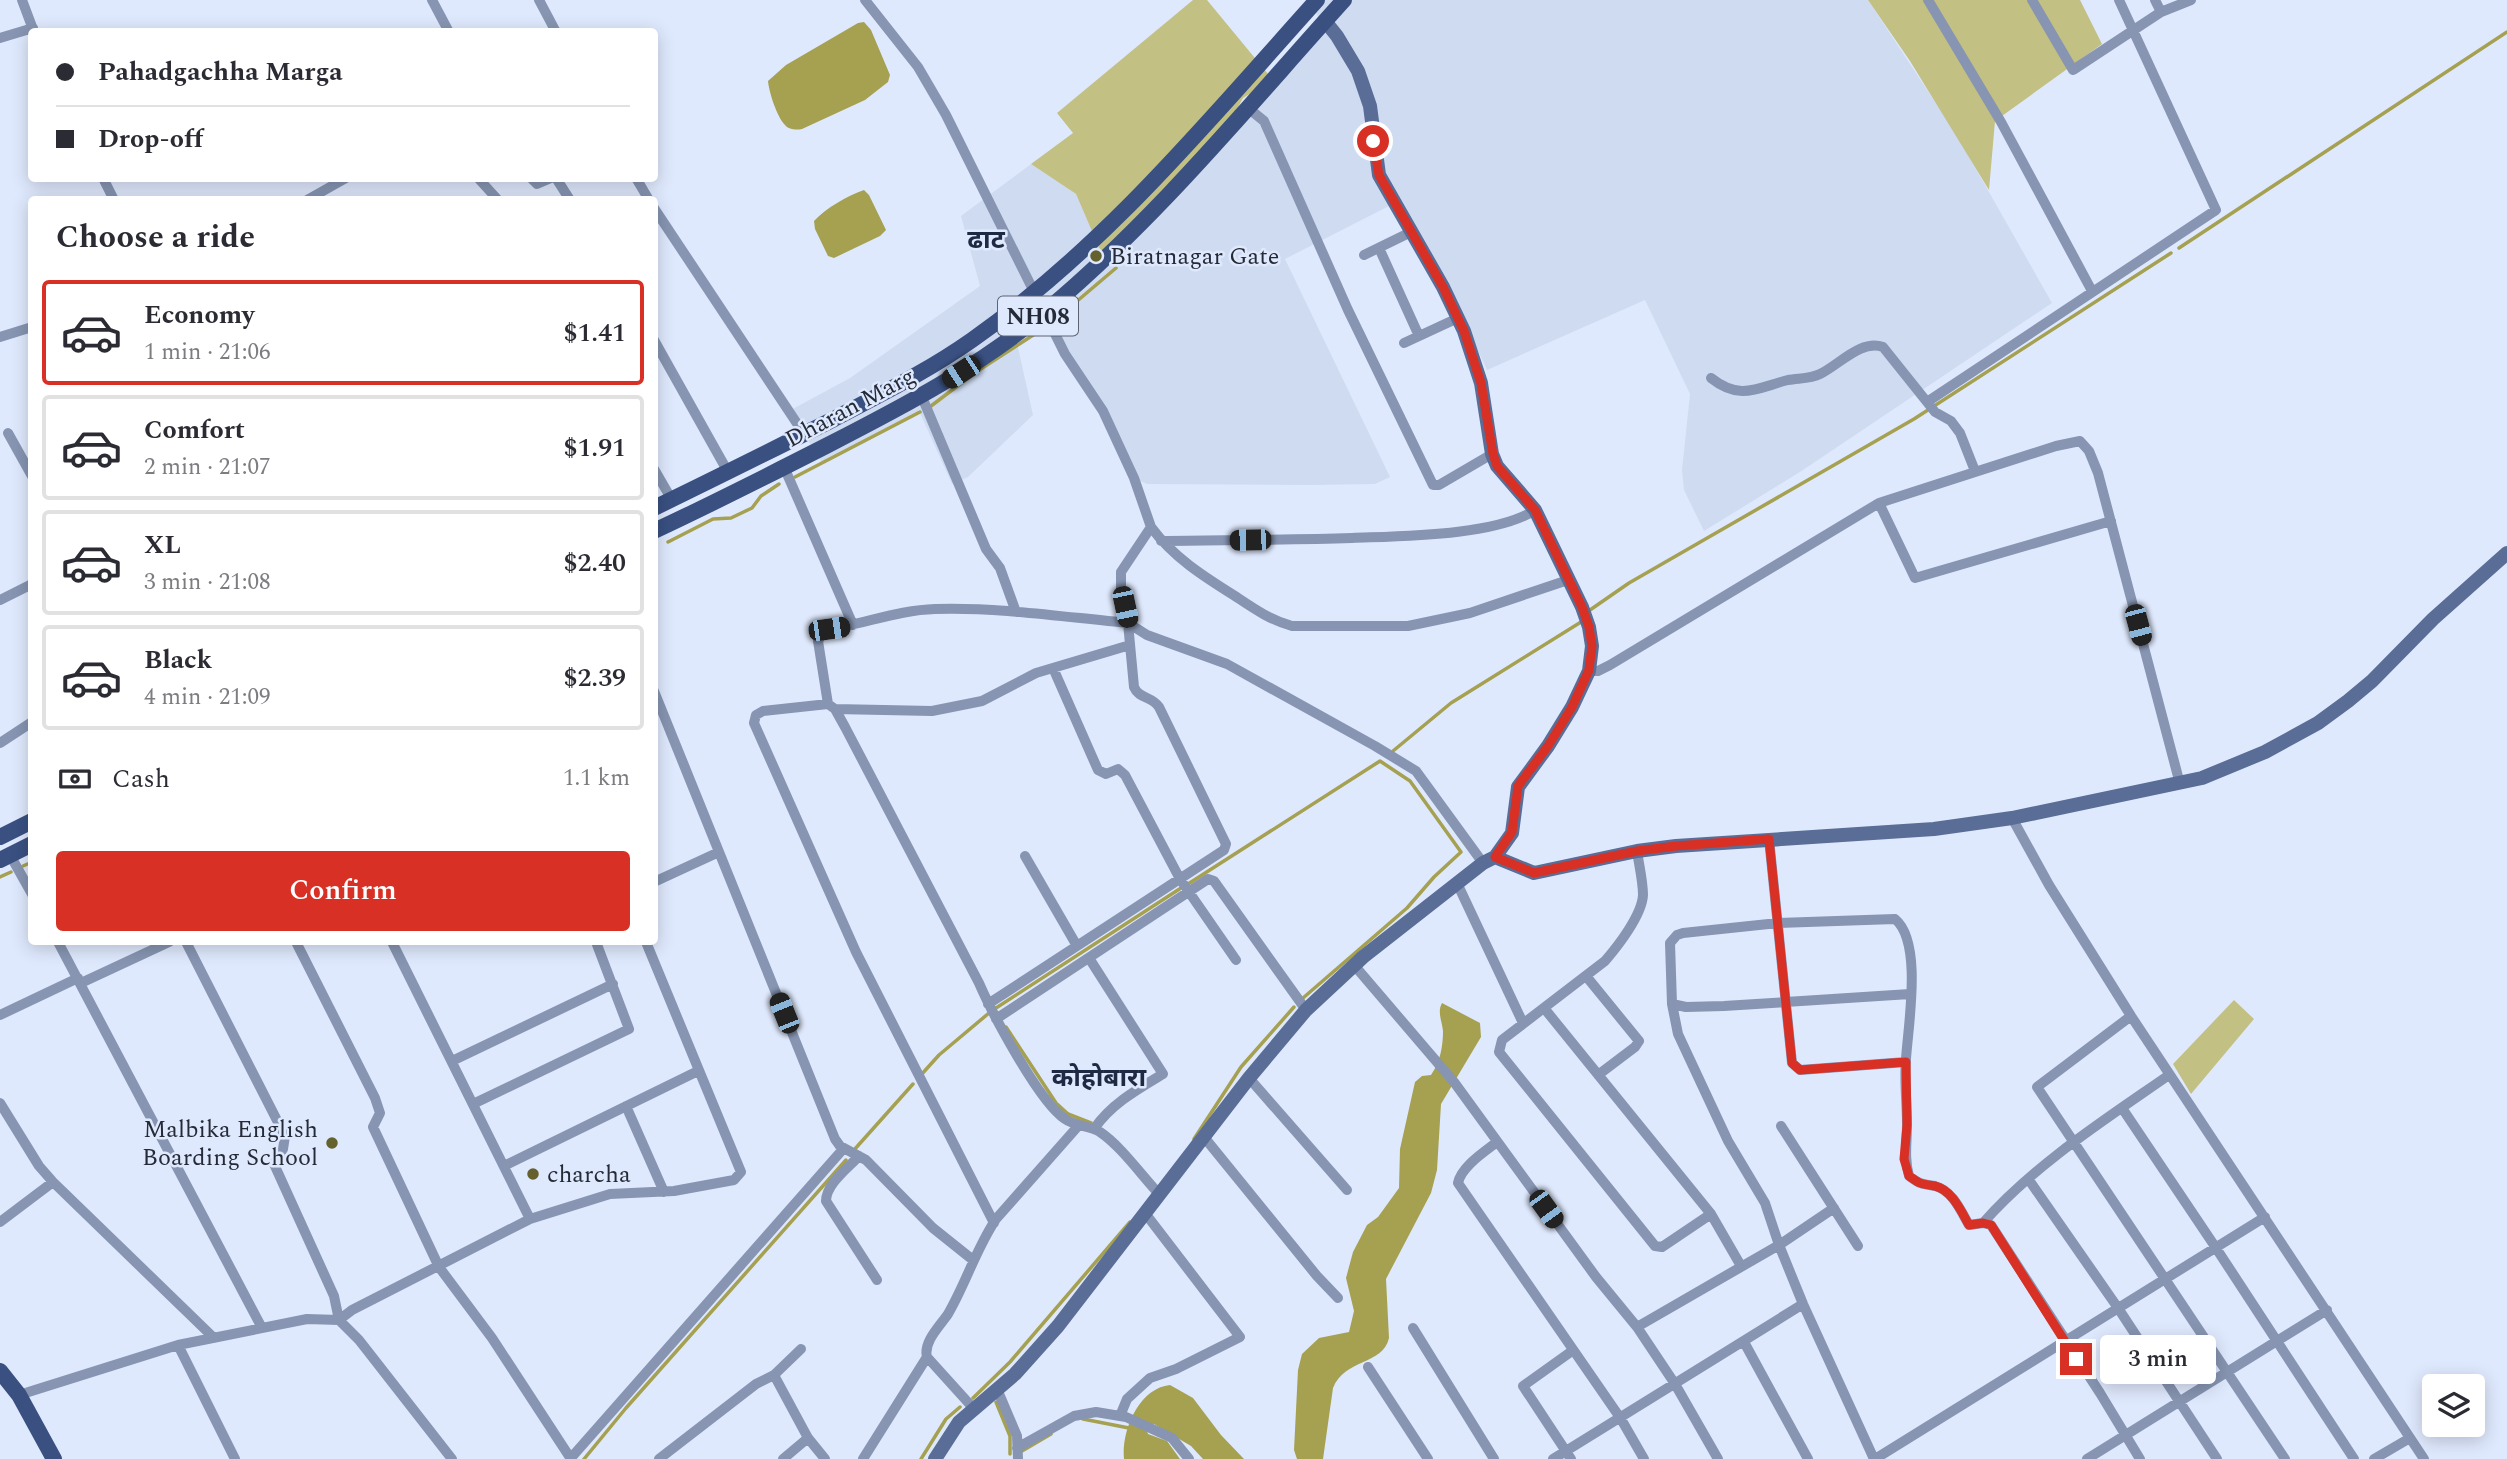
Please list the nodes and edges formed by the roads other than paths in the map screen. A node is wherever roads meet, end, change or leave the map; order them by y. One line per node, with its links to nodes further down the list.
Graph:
1 (22, 0): 14 (street)
2 (432, 0): 15 (street)
3 (539, 0): 16 (street)
4 (866, 0): 30 (street)
5 (1344, 0): 13 (main road, Dharan Marg / NH08)
6 (1928, 0): 29 (street)
7 (2032, 0): 17 (street)
8 (2119, 0): 17 (street)
9 (2155, 0): 12 (street)
10 (2191, 0): 12 (street)
11 (1312, 2): 30 (main road, Dharan Marg / NH08)
12 (2161, 12): 17 (street)
13 (1323, 23): 20 (main road, Dharan Marg / NH08); 26 (street)
14 (32, 28)
15 (447, 28)
16 (554, 28)
17 (2134, 30): 29 (street)
18 (28, 31): 19 (street)
19 (0, 38)
20 (1248, 108): 31 (main road, Dharan Marg / NH08); 43 (street)
21 (339, 182): 23 (street)
22 (482, 182): 24 (street)
23 (314, 196)
24 (494, 196)
25 (658, 214): 42 (street)
26 (1411, 232): 27 (street); 32 (street)
27 (1379, 248): 28 (street); 34 (street)
28 (1364, 255)
29 (2092, 291): 40 (street)
30 (1035, 292): 31 (street); 42 (main road, Dharan Marg / NH08)
31 (1045, 311): 39 (main road, Dharan Marg / NH08); 54 (street)
32 (1458, 318): 34 (street); 43 (street)
33 (28, 328): 35 (street)
34 (1419, 336): 36 (street)
35 (0, 337)
36 (1404, 343)
37 (658, 347): 47 (street)
38 (1711, 378): 40 (street)
39 (922, 397): 44 (main road, Dharan Marg / NH08); 61 (street)
40 (1927, 402): 46 (street)
41 (8, 433): 45 (street)
42 (804, 434): 47 (main road, Dharan Marg / NH08)
43 (1493, 454): 52 (street)
44 (784, 467): 55 (main road, Dharan Marg / NH08); 63 (street)
45 (28, 469)
46 (1975, 471): 50 (street); 53 (street)
47 (728, 472): 49 (main road, Dharan Marg / NH08)
48 (658, 476): 49 (street)
49 (672, 499): 51 (main road, Dharan Marg / NH08)
50 (1879, 503): 53 (street); 66 (street)
51 (658, 506)
52 (1535, 510): 56 (street); 58 (street)
53 (2111, 521): 71 (street)
54 (1151, 527): 56 (street); 62 (street)
55 (658, 529)
56 (1161, 541): 58 (street)
57 (2507, 553): 71 (street)
58 (1568, 580): 66 (street)
59 (28, 586): 60 (street)
60 (0, 600)
61 (1016, 612): 62 (street); 63 (street)
62 (1128, 623): 64 (street); 81 (street)
63 (853, 625): 68 (street)
64 (1130, 645): 65 (street); 82 (street)
65 (1053, 668): 68 (street); 82 (street)
66 (1589, 670): 81 (street)
67 (658, 701): 78 (street)
68 (832, 707): 104 (street); 142 (street)
69 (28, 725): 70 (street)
70 (0, 743)
71 (2180, 784): 72 (street)
72 (2012, 818): 75 (street); 109 (street)
73 (28, 823): 74 (main road)
74 (0, 837)
75 (1769, 839): 77 (street); 87 (street)
76 (28, 846): 80 (main road)
77 (1637, 851): 81 (street); 99 (street)
78 (719, 852): 83 (street); 128 (street)
79 (1025, 856): 95 (street)
80 (5, 858): 85 (street)
81 (1489, 860): 84 (street)
82 (1180, 879): 86 (street); 95 (street)
83 (658, 880)
84 (1457, 883): 98 (street); 111 (street)
85 (28, 889)
86 (1188, 891): 96 (street); 97 (street); 107 (street)
87 (1779, 923): 102 (street); 103 (street); 105 (street)
88 (60, 945): 100 (street)
89 (162, 945): 100 (street)
90 (188, 945): 156 (street)
91 (298, 945): 149 (street)
92 (394, 945): 112 (street)
93 (597, 945): 101 (street)
94 (647, 945): 114 (street)
95 (1077, 946): 104 (street)
96 (1089, 958): 110 (street); 124 (street)
97 (1236, 960)
98 (1354, 965): 107 (street); 126 (street)
99 (1586, 976): 106 (street); 115 (street)
100 (79, 981): 108 (street); 158 (street)
101 (613, 985): 112 (street); 119 (street)
102 (1910, 994): 103 (street); 113 (street)
103 (1786, 1002): 105 (street); 113 (street)
104 (988, 1004): 110 (street)
105 (1672, 1004): 144 (street)
106 (1544, 1008): 111 (street); 115 (street)
107 (1306, 1010): 117 (street)
108 (0, 1015)
109 (2131, 1016): 116 (street); 127 (street)
110 (996, 1019): 122 (street)
111 (1523, 1023): 138 (street)
112 (452, 1061): 119 (street)
113 (1906, 1062): 143 (street)
114 (698, 1071): 120 (street); 134 (street)
115 (1598, 1075): 138 (street)
116 (2169, 1075): 121 (street); 139 (street)
117 (1250, 1078): 125 (street); 133 (street)
118 (0, 1103): 132 (street)
119 (473, 1104): 130 (street)
120 (626, 1106): 130 (street); 134 (street)
121 (2122, 1108): 127 (street); 146 (street)
122 (1079, 1125): 124 (street); 142 (street)
123 (1782, 1126): 136 (street)
124 (1094, 1129): 135 (street)
125 (1204, 1137): 135 (street); 152 (street)
126 (1497, 1142): 157 (street); 166 (street)
127 (2074, 1142): 131 (street); 150 (street)
128 (844, 1148): 129 (street); 187 (street)
129 (859, 1156): 147 (street); 151 (street)
130 (504, 1166): 140 (street)
131 (2029, 1180): 143 (street); 154 (street)
132 (53, 1182): 141 (street); 160 (street)
133 (1347, 1190)
134 (664, 1192): 140 (street)
135 (1160, 1195): 137 (street)
136 (1834, 1208): 144 (street); 145 (street)
137 (1145, 1213): 173 (street); 177 (street)
138 (1711, 1214): 148 (street)
139 (2264, 1217): 146 (street); 155 (street)
140 (530, 1219): 149 (street)
141 (0, 1222)
142 (994, 1223): 147 (street)
143 (1983, 1223): 163 (street)
144 (1779, 1245): 148 (street); 153 (street)
145 (1858, 1246)
146 (2216, 1248): 150 (street); 161 (street)
147 (973, 1260): 167 (street)
148 (1741, 1266): 157 (street)
149 (439, 1267): 156 (street); 187 (street)
150 (2166, 1279): 154 (street); 170 (street)
151 (877, 1280)
152 (1338, 1298)
153 (1803, 1304): 162 (street); 201 (street)
154 (2118, 1308): 163 (street); 175 (street)
155 (2327, 1310): 161 (street); 181 (street)
156 (339, 1320): 158 (street); 186 (street)
157 (1637, 1327): 172 (street)
158 (262, 1328): 160 (street)
159 (1413, 1328): 196 (street)
160 (214, 1338): 164 (street)
161 (2278, 1341): 170 (street); 206 (street)
162 (1744, 1342): 172 (street); 200 (street)
163 (2065, 1342): 179 (street); 201 (street)
164 (178, 1345): 174 (street); 185 (street)
165 (801, 1349): 171 (street)
166 (1572, 1351): 178 (street); 183 (street)
167 (927, 1357): 176 (street); 191 (street)
168 (1368, 1367): 195 (street)
169 (0, 1371): 174 (main road)
170 (2228, 1372): 175 (street); 205 (street)
171 (774, 1375): 180 (street); 188 (street)
172 (1675, 1384): 178 (street); 199 (street)
173 (997, 1389): 176 (street); 182 (street)
174 (19, 1395): 184 (main road)
175 (2180, 1401): 179 (street); 204 (street)
176 (974, 1409): 192 (street)
177 (1123, 1416): 182 (street); 194 (street)
178 (1621, 1419): 183 (street); 198 (street)
179 (2125, 1436): 202 (street); 203 (street)
180 (808, 1438): 189 (street); 190 (street)
181 (2410, 1438): 207 (street); 208 (street)
182 (1017, 1448): 193 (street)
183 (1569, 1455): 197 (street)
184 (54, 1459)
185 (235, 1459)
186 (452, 1459)
187 (570, 1459)
188 (659, 1459)
189 (783, 1459)
190 (825, 1459)
191 (863, 1459)
192 (935, 1459)
193 (1018, 1459)
194 (1189, 1459)
195 (1428, 1459)
196 (1494, 1459)
197 (1553, 1459)
198 (1644, 1459)
199 (1718, 1459)
200 (1808, 1459)
201 (1874, 1459)
202 (2087, 1459)
203 (2140, 1459)
204 (2217, 1459)
205 (2285, 1459)
206 (2354, 1459)
207 (2374, 1459)
208 (2424, 1459)

